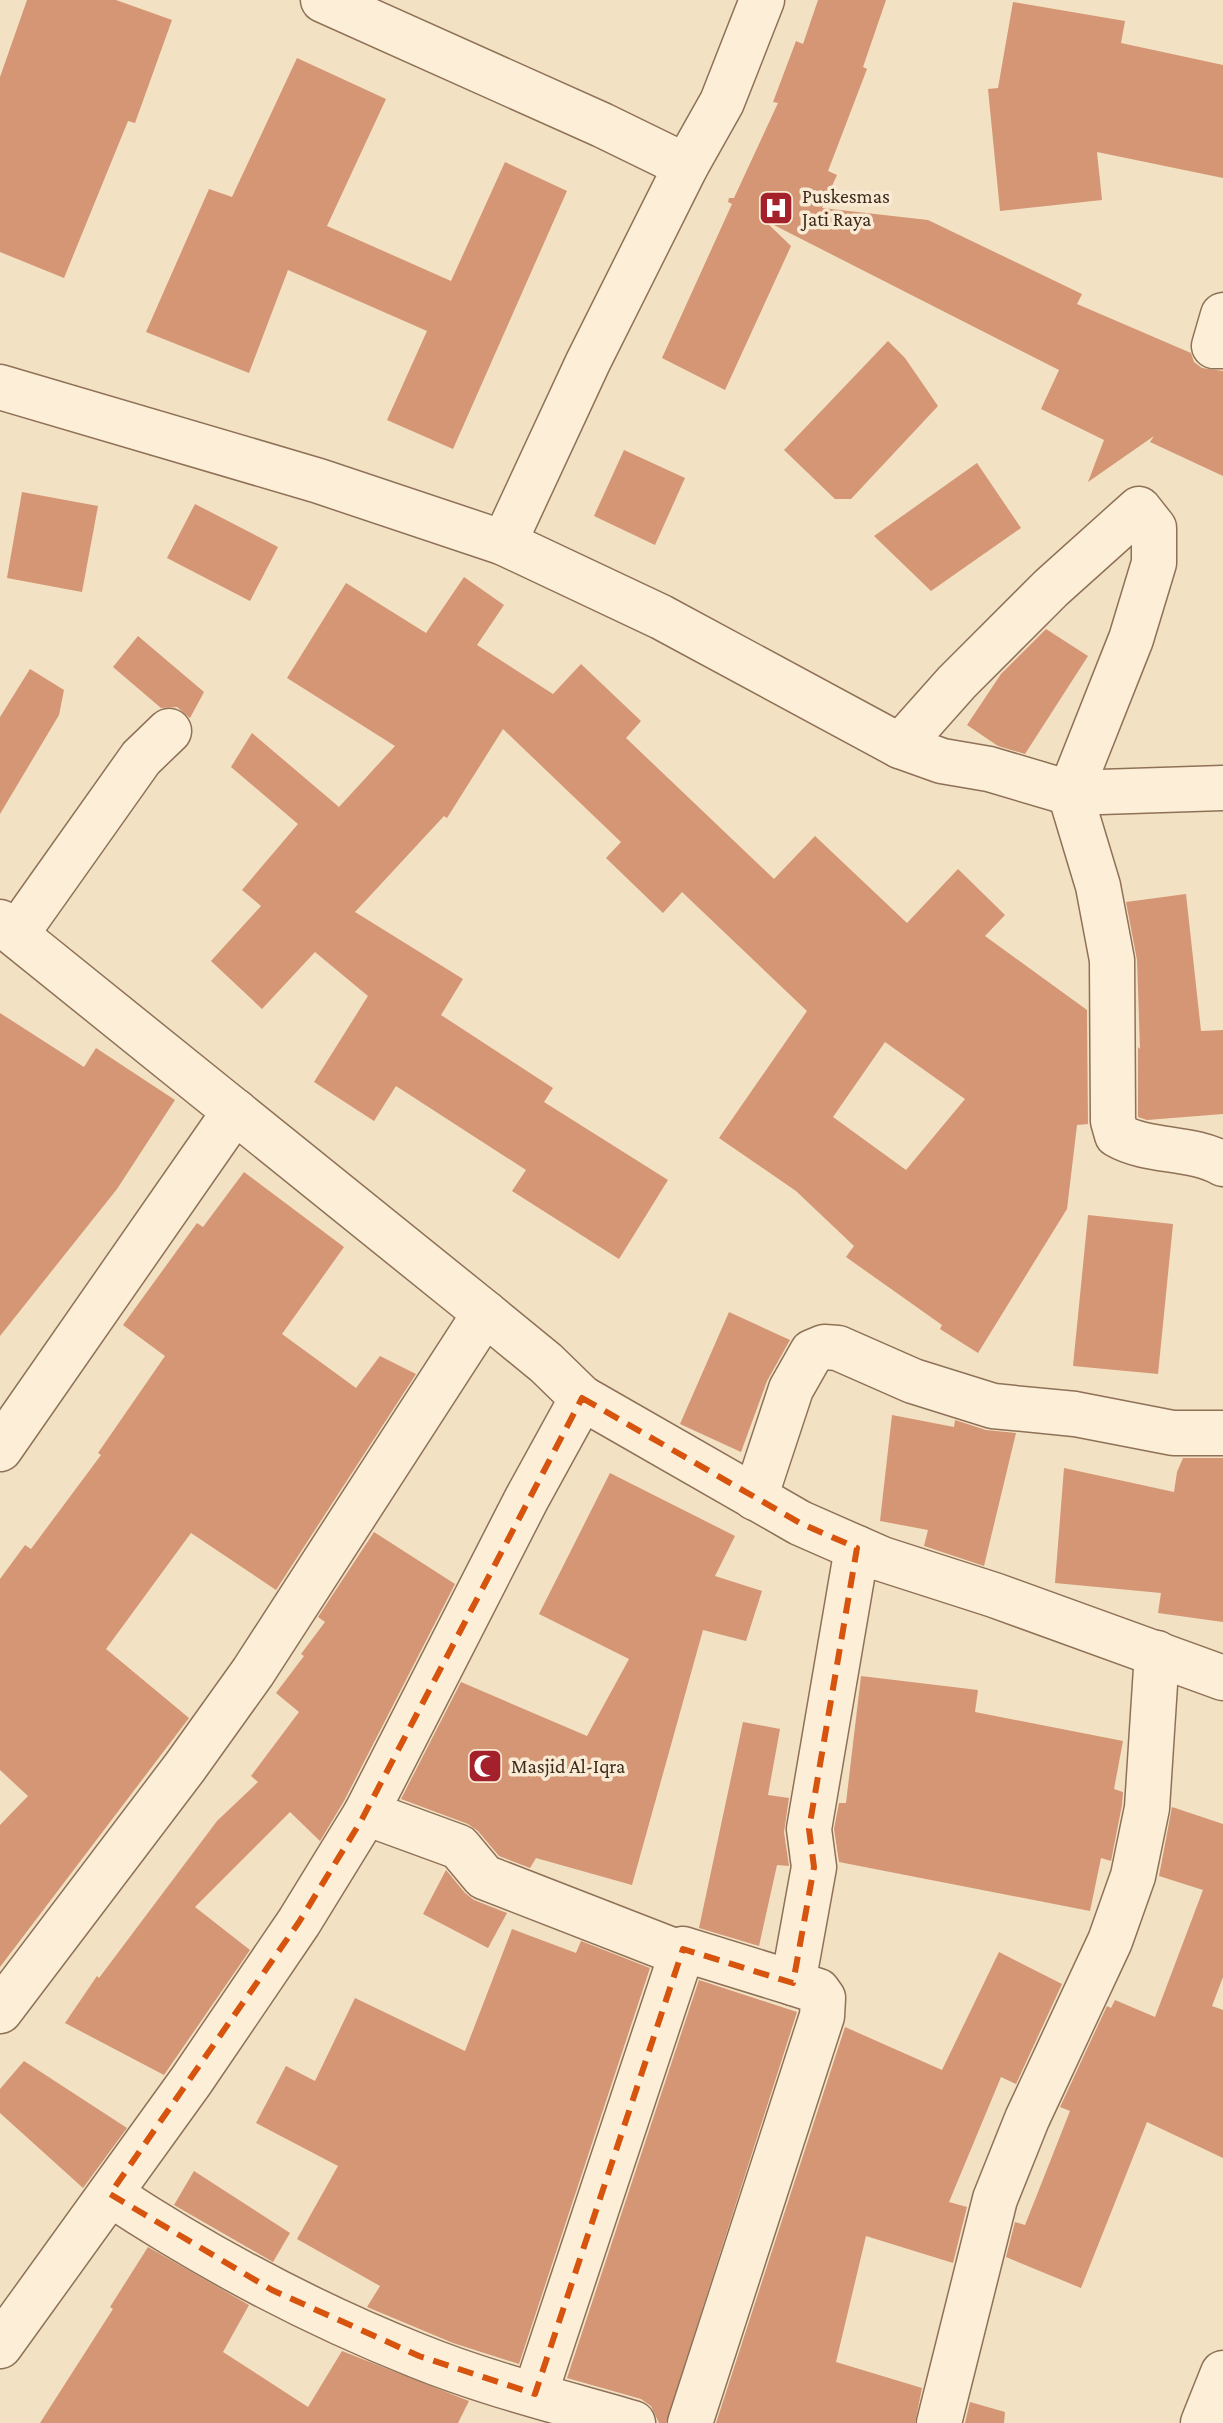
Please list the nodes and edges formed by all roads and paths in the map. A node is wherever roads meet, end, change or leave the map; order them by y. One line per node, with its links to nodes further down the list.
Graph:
1 (323, 0): 3 (street)
2 (762, 0): 3 (street)
3 (686, 166): 7 (street)
4 (1223, 315): 5 (street)
5 (1223, 346)
6 (0, 387): 7 (street)
7 (504, 543): 9 (street)
8 (169, 731): 12 (street)
9 (900, 746): 11 (street); 11 (street)
10 (1223, 788): 11 (street)
11 (1070, 793): 14 (street)
12 (8, 928): 13 (street)
13 (235, 1111): 15 (street); 18 (street)
14 (1223, 1164)
15 (485, 1313): 16 (street); 26 (street)
16 (582, 1398): 19 (street); 23 (street)
17 (1223, 1433): 19 (street)
18 (0, 1449)
19 (755, 1498): 20 (street)
20 (857, 1548): 21 (street); 25 (street)
21 (1157, 1653): 22 (street); 33 (street)
22 (1223, 1678)
23 (366, 1813): 24 (street); 27 (street)
24 (682, 1954): 25 (street); 30 (street)
25 (793, 1983): 32 (street)
26 (0, 2011)
27 (110, 2194): 28 (street); 30 (street)
28 (0, 2346)
29 (1223, 2373): 34 (street)
30 (535, 2394): 31 (street)
31 (633, 2423)
32 (690, 2423)
33 (939, 2423)
34 (1203, 2423)

